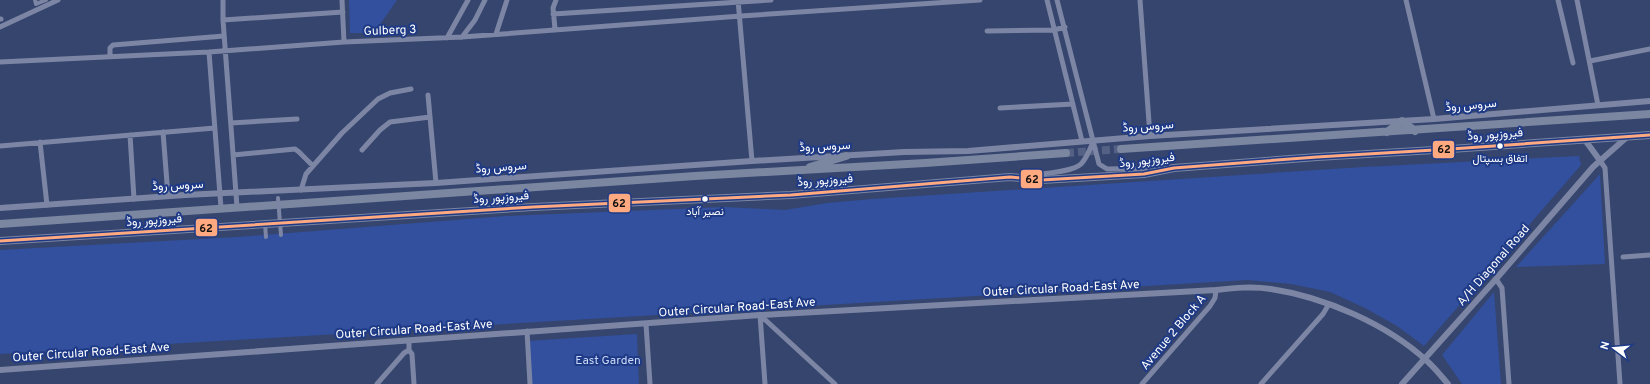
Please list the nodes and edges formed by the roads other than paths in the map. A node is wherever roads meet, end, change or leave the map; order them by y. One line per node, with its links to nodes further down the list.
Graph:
1 (35, 0): 2 (street)
2 (46, 0)
3 (58, 0): 24 (street)
4 (223, 0): 22 (street)
5 (342, 0): 19 (street)
6 (468, 0): 31 (street)
7 (485, 0): 30 (street)
8 (507, 0): 28 (street)
9 (556, 0): 20 (street)
10 (771, 0): 18 (street)
11 (980, 0): 21 (street, Gulberg 3)
12 (1047, 0): 26 (street)
13 (1057, 0): 23 (street)
14 (1140, 0): 62 (street)
15 (1406, 0): 53 (street)
16 (1558, 0): 39 (street)
17 (1577, 0): 37 (street)
18 (739, 1): 20 (street); 21 (street)
19 (343, 12): 22 (street); 32 (street)
20 (553, 14): 25 (street)
21 (741, 16): 25 (street, Gulberg 3); 74 (street)
22 (223, 20): 29 (street)
23 (1065, 27): 26 (street); 41 (street)
24 (0, 28)
25 (555, 29): 28 (street, Gulberg 3)
26 (1054, 30): 27 (street); 43 (street)
27 (987, 31)
28 (496, 34): 30 (street, Gulberg 3)
29 (224, 36): 34 (street); 36 (street)
30 (462, 37): 31 (street, Gulberg 3)
31 (447, 38): 32 (street, Gulberg 3)
32 (344, 42): 34 (street, Gulberg 3)
33 (1650, 49): 37 (street)
34 (226, 51): 35 (street, Gulberg 3); 55 (street)
35 (209, 52): 36 (street, Gulberg 3); 56 (street)
36 (110, 56): 38 (street, Gulberg 3)
37 (1590, 61): 46 (street)
38 (0, 62)
39 (1573, 63)
40 (411, 89): 76 (street)
41 (1082, 91): 43 (street); 50 (street)
42 (428, 95): 51 (street)
43 (1071, 96): 45 (street)
44 (1650, 101): 46 (street, سروس روڈ)
45 (1073, 104): 47 (street); 49 (street)
46 (1598, 105): 53 (street, سروس روڈ)
47 (1000, 108)
48 (1650, 114): 57 (main road, فیروزپور روڈ)
49 (1076, 115): 50 (street); 65 (street)
50 (1088, 116): 66 (street)
51 (430, 117): 70 (street); 80 (street)
52 (297, 119): 55 (street)
53 (1434, 119): 54 (street, سروس روڈ)
54 (1402, 121): 57 (main road); 59 (main road); 62 (street, سروس روڈ)
55 (231, 123): 72 (street)
56 (215, 128): 58 (street); 83 (street)
57 (1415, 130): 59 (main road, فیروزپور روڈ)
58 (163, 132): 60 (street); 84 (street)
59 (1386, 133): 69 (main road, فیروزپور روڈ)
60 (130, 135): 67 (street); 86 (street)
61 (1650, 135): 63 (main road, فیروزپور روڈ)
62 (1150, 136): 66 (street, سروس روڈ)
63 (1627, 137): 64 (main road, فیروزپور روڈ); 75 (street, A/H Diagonal Road)
64 (1585, 140): 75 (street); 77 (main road, فیروزپور روڈ)
65 (1082, 141): 66 (street, سروس روڈ); 73 (street, سروس روڈ)
66 (1094, 141): 77 (street); 79 (street)
67 (40, 142): 68 (street); 87 (street)
68 (0, 146)
69 (1121, 149)
70 (362, 150)
71 (1066, 153): 78 (main road, فیروزپور روڈ)
72 (233, 155): 76 (street); 82 (street)
73 (846, 156): 74 (street, سروس روڈ); 78 (main road)
74 (752, 161): 80 (street, سروس روڈ)
75 (1601, 162): 98 (street, A/H Diagonal Road); 119 (street)
76 (313, 166): 81 (street)
77 (1174, 168): 79 (main road, فیروزپور روڈ)
78 (798, 171): 88 (main road, فیروزپور روڈ)
79 (1010, 177): 92 (main road, فیروزپور روڈ)
80 (436, 183): 81 (street, سروس روڈ)
81 (301, 190): 82 (street, سروس روڈ)
82 (236, 193): 83 (street, سروس روڈ); 88 (street)
83 (220, 194): 84 (street, سروس روڈ); 90 (street)
84 (168, 196): 86 (street, سروس روڈ)
85 (278, 198): 93 (street, bridge)
86 (134, 199): 87 (street, سروس روڈ)
87 (46, 205): 89 (street, سروس روڈ)
88 (237, 207): 90 (main road, فیروزپور روڈ)
89 (0, 208)
90 (221, 208): 91 (main road, فیروزپور روڈ)
91 (0, 224)
92 (265, 224): 94 (street); 95 (main road, فیروزپور روڈ)
93 (280, 236)
94 (266, 237)
95 (0, 241)
96 (1650, 255): 97 (street)
97 (1623, 257)
98 (1496, 279): 106 (street, A/H Diagonal Road); 118 (street)
99 (1216, 290): 100 (street, Outer Circular Road-East Ave); 101 (street, Outer Circular Road-East Ave); 114 (street, Avenue 2 Block A)
100 (1329, 304): 106 (street, Outer Circular Road-East Ave); 115 (street)
101 (760, 315): 102 (street, Outer Circular Road-East Ave); 112 (street); 113 (street)
102 (646, 324): 103 (street, Outer Circular Road-East Ave); 111 (street)
103 (527, 332): 104 (street, Outer Circular Road-East Ave); 110 (street)
104 (409, 341): 105 (street); 107 (street, Outer Circular Road-East Ave)
105 (409, 350): 108 (street); 109 (street)
106 (1424, 359): 116 (street, A/H Diagonal Road); 117 (street, Outer Circular Road-East Ave)
107 (0, 370)
108 (377, 384)
109 (414, 384)
110 (530, 384)
111 (650, 384)
112 (765, 384)
113 (835, 384)
114 (1142, 384)
115 (1261, 384)
116 (1402, 384)
117 (1448, 384)
118 (1509, 384)
119 (1620, 384)

